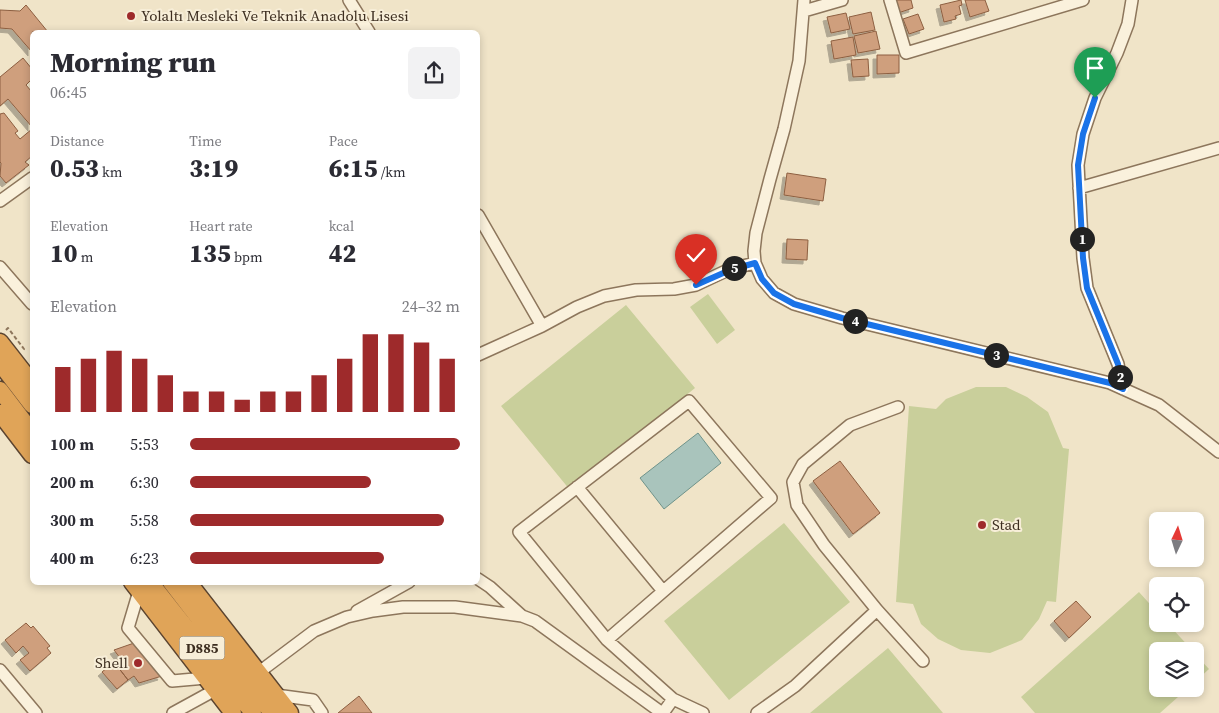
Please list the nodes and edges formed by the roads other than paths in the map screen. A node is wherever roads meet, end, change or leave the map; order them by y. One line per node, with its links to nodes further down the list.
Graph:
1 (349, 0): 8 (street)
2 (842, 0): 7 (street)
3 (890, 0): 6 (street)
4 (1083, 0): 6 (street)
5 (1132, 0): 11 (street)
6 (1046, 5)
7 (804, 6): 14 (street)
8 (368, 30)
9 (1219, 148): 11 (street)
10 (30, 179): 12 (street)
11 (1079, 188): 22 (street)
12 (0, 201)
13 (480, 218): 17 (street)
14 (755, 263): 17 (street); 22 (street)
15 (0, 267): 16 (street)
16 (30, 302)
17 (542, 326): 19 (street)
18 (4, 335): 21 (highway)
19 (480, 354)
20 (0, 363): 24 (highway)
21 (30, 380)
22 (1123, 389): 28 (street)
23 (0, 390): 27 (highway)
24 (30, 402)
25 (898, 407): 37 (street)
26 (1, 417): 29 (highway)
27 (30, 429)
28 (1219, 452)
29 (30, 453)
30 (577, 487): 36 (street); 36 (street); 40 (street)
31 (480, 580): 38 (street)
32 (140, 585): 44 (highway); 44 (street); 50 (highway, D885)
33 (173, 585): 51 (highway, D885)
34 (190, 585): 43 (highway)
35 (404, 585): 39 (street)
36 (663, 591): 40 (street)
37 (877, 610): 41 (street); 56 (street)
38 (522, 616): 39 (street); 54 (street)
39 (347, 617): 43 (street)
40 (607, 640): 46 (street)
41 (924, 661)
42 (0, 670): 47 (street)
43 (258, 673): 45 (highway)
44 (211, 684): 48 (street); 49 (highway)
45 (276, 695): 52 (highway); 53 (street)
46 (673, 699): 54 (street); 55 (street)
47 (36, 713)
48 (173, 713)
49 (233, 713)
50 (253, 713)
51 (272, 713)
52 (290, 713)
53 (322, 713)
54 (663, 713)
55 (703, 713)
56 (757, 713)

